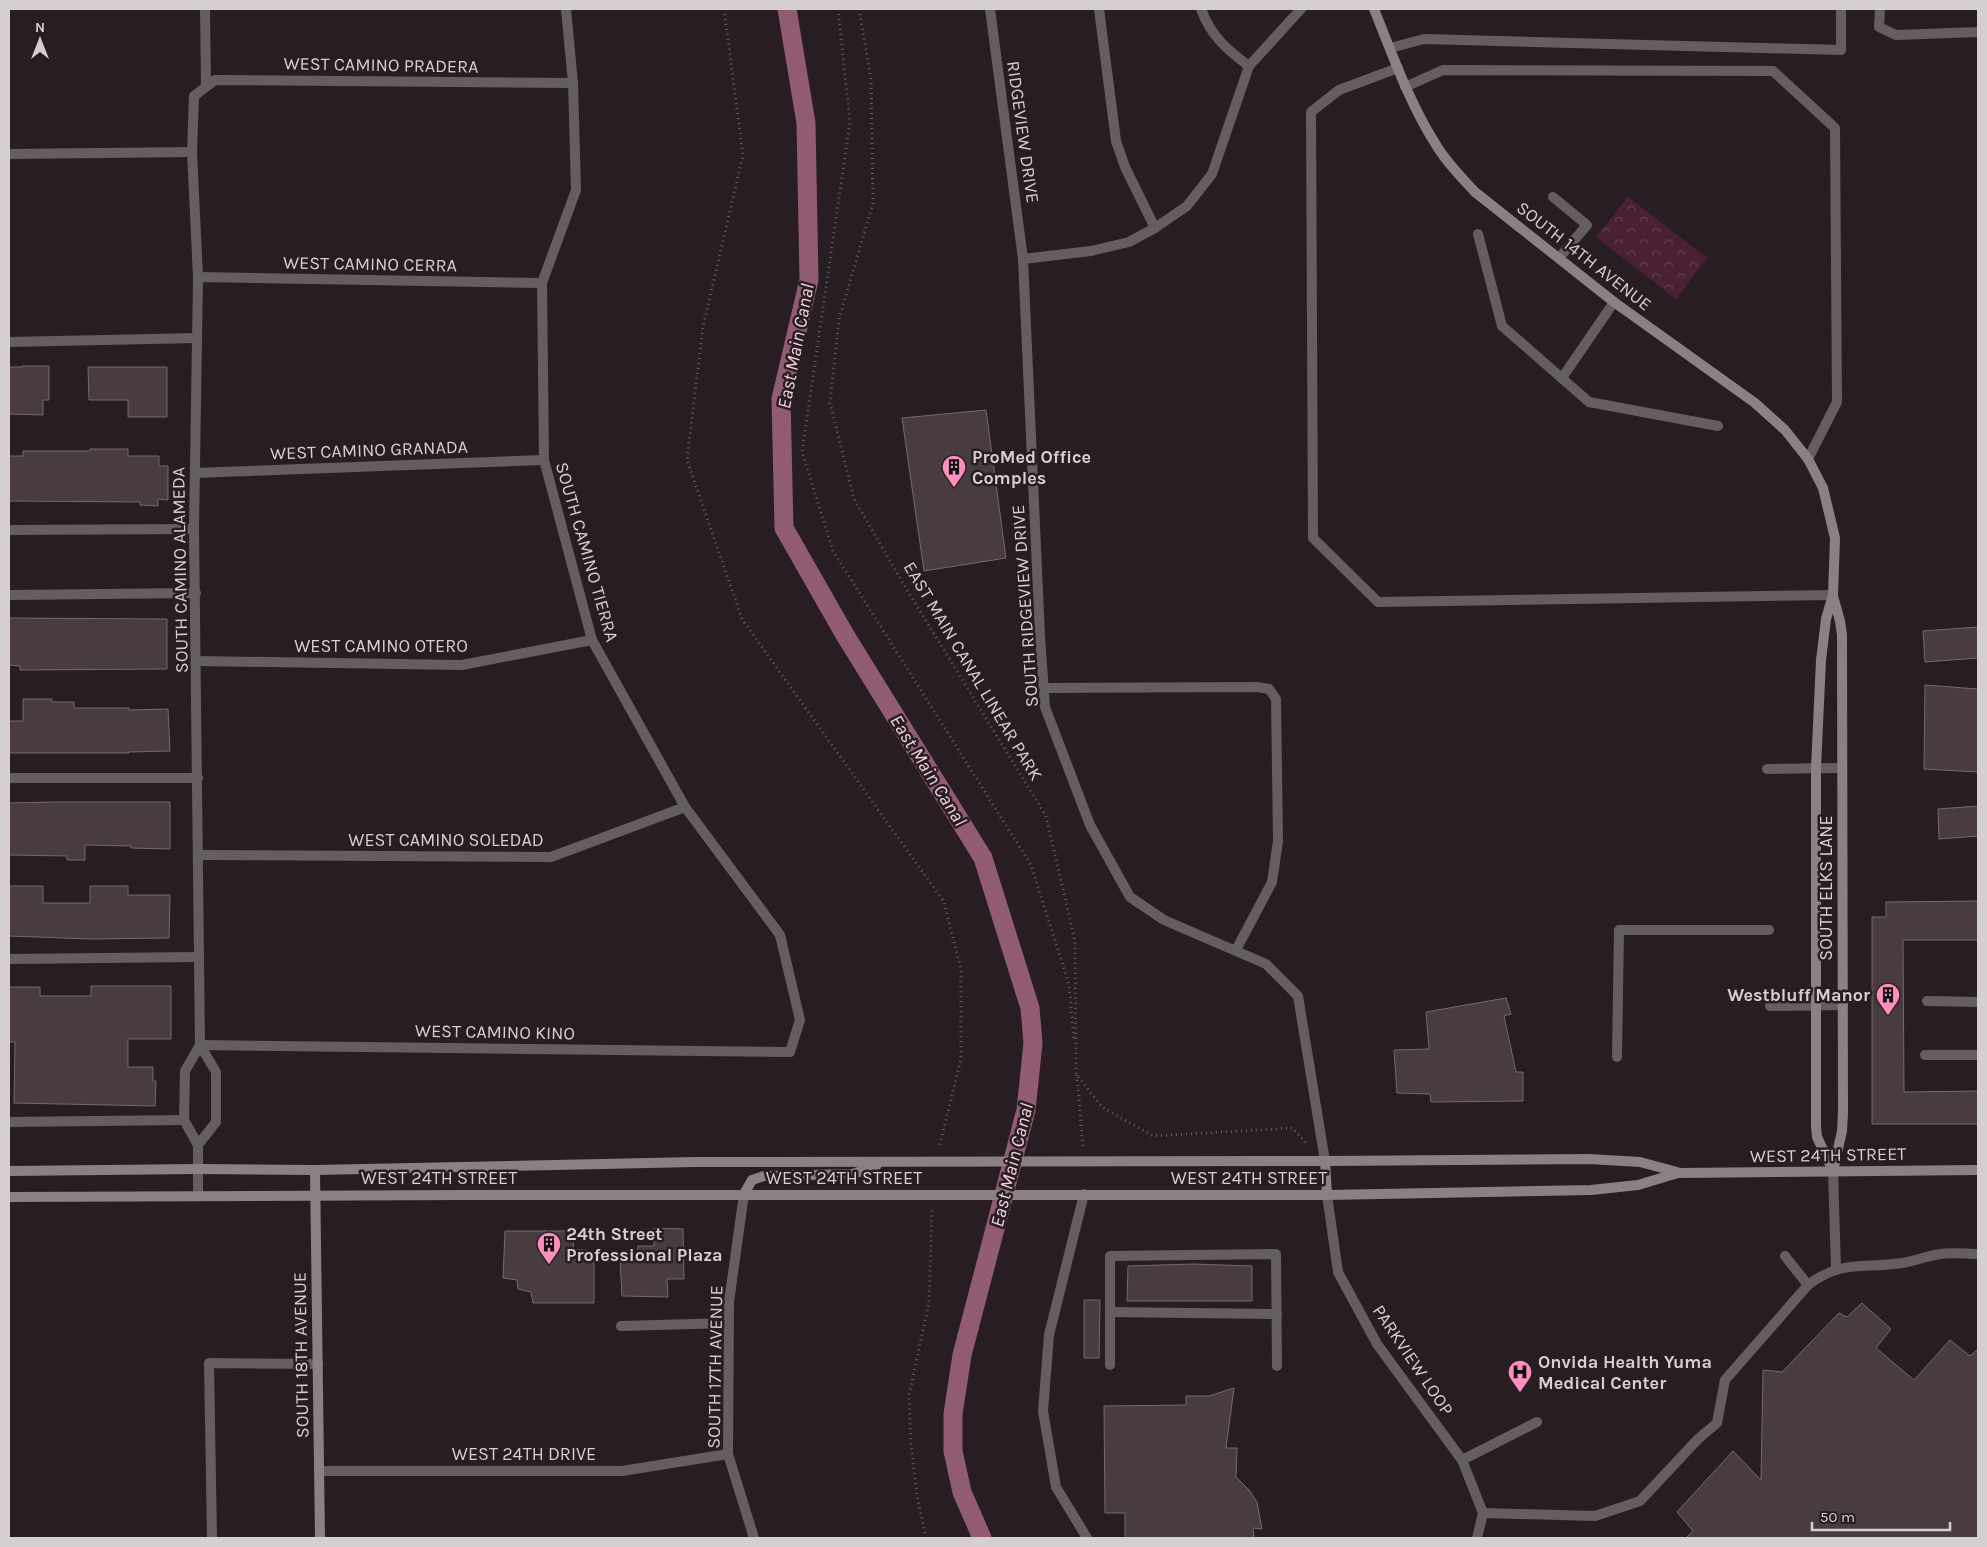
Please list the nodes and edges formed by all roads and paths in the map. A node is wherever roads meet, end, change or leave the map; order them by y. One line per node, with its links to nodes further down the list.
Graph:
1 (205, 9): 18 (street)
2 (566, 9): 17 (street, SOUTH CAMINO TIERRA)
3 (724, 9): 73 (path)
4 (838, 9): 71 (path)
5 (859, 9): 72 (path, EAST MAIN CANAL LINEAR PARK)
6 (990, 9): 27 (street, RIDGEVIEW DRIVE)
7 (1099, 9): 24 (street)
8 (1201, 9): 15 (street)
9 (1301, 9): 15 (street)
10 (1374, 9): 14 (main road, SOUTH 14TH AVENUE)
11 (1841, 9): 14 (street)
12 (1880, 9): 13 (street)
13 (1978, 32)
14 (1390, 48): 16 (main road, SOUTH 14TH AVENUE)
15 (1249, 66): 24 (street)
16 (1398, 68): 19 (main road, SOUTH 14TH AVENUE); 43 (street)
17 (573, 83): 18 (street, WEST CAMINO PRADERA); 29 (street, SOUTH CAMINO TIERRA)
18 (206, 86): 20 (street, WEST CAMINO PRADERA)
19 (1405, 87): 26 (main road, SOUTH 14TH AVENUE); 36 (street)
20 (194, 96): 21 (street, SOUTH CAMINO ALAMEDA)
21 (192, 152): 22 (street); 28 (street, SOUTH CAMINO ALAMEDA)
22 (9, 154)
23 (1553, 197): 26 (street)
24 (1156, 228): 27 (street)
25 (1478, 234): 33 (street)
26 (1559, 258): 30 (main road, SOUTH 14TH AVENUE)
27 (1023, 260): 46 (street, SOUTH RIDGEVIEW DRIVE)
28 (198, 277): 29 (street, WEST CAMINO CERRA); 31 (street, SOUTH CAMINO ALAMEDA)
29 (542, 283): 35 (street, SOUTH CAMINO TIERRA)
30 (1614, 302): 33 (street); 36 (main road, SOUTH 14TH AVENUE)
31 (197, 338): 32 (street); 37 (street, SOUTH CAMINO ALAMEDA)
32 (9, 342)
33 (1562, 378): 34 (street)
34 (1718, 426)
35 (544, 460): 37 (street, WEST CAMINO GRANADA); 44 (street, SOUTH CAMINO TIERRA)
36 (1808, 460): 38 (main road, SOUTH 14TH AVENUE)
37 (195, 473): 39 (street, SOUTH CAMINO ALAMEDA)
38 (1823, 488): 43 (main road, SOUTH ELKS LANE)
39 (194, 529): 40 (street); 41 (street, SOUTH CAMINO ALAMEDA)
40 (9, 530)
41 (196, 593): 42 (street); 45 (street, SOUTH CAMINO ALAMEDA)
42 (9, 595)
43 (1833, 596): 47 (main road, SOUTH ELKS LANE); 48 (main road, SOUTH ELKS LANE)
44 (592, 640): 45 (street, WEST CAMINO OTERO); 52 (street, SOUTH CAMINO TIERRA)
45 (197, 661): 51 (street, SOUTH CAMINO ALAMEDA)
46 (1042, 688): 55 (street, SOUTH RIDGEVIEW DRIVE); 55 (street)
47 (1816, 768): 48 (street); 49 (street); 60 (main road, SOUTH ELKS LANE)
48 (1842, 768): 61 (main road, SOUTH ELKS LANE)
49 (1767, 769)
50 (9, 778): 51 (street)
51 (198, 778): 53 (street, SOUTH CAMINO ALAMEDA)
52 (685, 807): 53 (street, WEST CAMINO SOLEDAD); 64 (street, SOUTH CAMINO TIERRA)
53 (198, 855): 56 (street, SOUTH CAMINO ALAMEDA)
54 (1769, 930): 67 (street)
55 (1236, 950): 72 (street, SOUTH RIDGEVIEW DRIVE)
56 (198, 957): 57 (street); 63 (street, SOUTH CAMINO ALAMEDA)
57 (9, 959)
58 (1927, 1001): 59 (street)
59 (1978, 1002)
60 (1816, 1005): 61 (street); 62 (street); 78 (main road, SOUTH ELKS LANE)
61 (1843, 1005): 78 (main road, SOUTH ELKS LANE)
62 (1770, 1006)
63 (200, 1045): 64 (street, WEST CAMINO KINO); 68 (street); 70 (street, SOUTH CAMINO ALAMEDA)
64 (790, 1052)
65 (1925, 1055): 66 (street)
66 (1978, 1055)
67 (1618, 1057)
68 (184, 1120): 69 (street); 70 (street)
69 (9, 1122)
70 (198, 1146): 75 (street)
71 (1084, 1161): 72 (main road, WEST 24TH STREET); 73 (main road, WEST 24TH STREET)
72 (1325, 1161): 80 (main road, WEST 24TH STREET); 85 (main road)
73 (936, 1162): 74 (main road, WEST 24TH STREET)
74 (882, 1163): 76 (main road, WEST 24TH STREET); 81 (main road)
75 (198, 1169): 76 (main road, WEST 24TH STREET); 79 (main road, WEST 24TH STREET); 86 (street)
76 (315, 1170): 84 (main road, SOUTH 18TH AVENUE)
77 (1978, 1170): 78 (main road, WEST 24TH STREET)
78 (1833, 1171): 80 (main road, WEST 24TH STREET); 90 (street)
79 (9, 1172)
80 (1678, 1173): 85 (main road, WEST 24TH STREET)
81 (744, 1194): 82 (main road, WEST 24TH STREET); 84 (main road, WEST 24TH STREET); 94 (street, SOUTH 17TH AVENUE)
82 (933, 1194): 83 (main road, WEST 24TH STREET); 107 (path)
83 (1084, 1194): 85 (main road, WEST 24TH STREET); 108 (street)
84 (315, 1195): 86 (main road, WEST 24TH STREET); 96 (main road, SOUTH 18TH AVENUE)
85 (1327, 1195): 101 (street, PARKVIEW LOOP)
86 (198, 1196): 87 (main road, WEST 24TH STREET)
87 (9, 1197)
88 (1978, 1254): 90 (street)
89 (1785, 1256): 91 (street)
90 (1836, 1269): 91 (street)
91 (1808, 1286): 103 (street)
92 (1110, 1312): 93 (street); 93 (street); 97 (street)
93 (1277, 1314): 98 (street)
94 (730, 1323): 95 (street); 100 (street, SOUTH 17TH AVENUE)
95 (621, 1326)
96 (318, 1364): 102 (main road, SOUTH 18TH AVENUE); 104 (street)
97 (1110, 1365)
98 (1277, 1366)
99 (1537, 1422): 101 (street)
100 (728, 1454): 102 (street, WEST 24TH DRIVE); 106 (street, SOUTH 17TH AVENUE)
101 (1462, 1460): 103 (street, PARKVIEW LOOP)
102 (319, 1471): 105 (main road, SOUTH 18TH AVENUE)
103 (1483, 1513): 109 (street)
104 (212, 1538)
105 (320, 1538)
106 (754, 1538)
107 (926, 1538)
108 (1087, 1538)
109 (1477, 1538)

